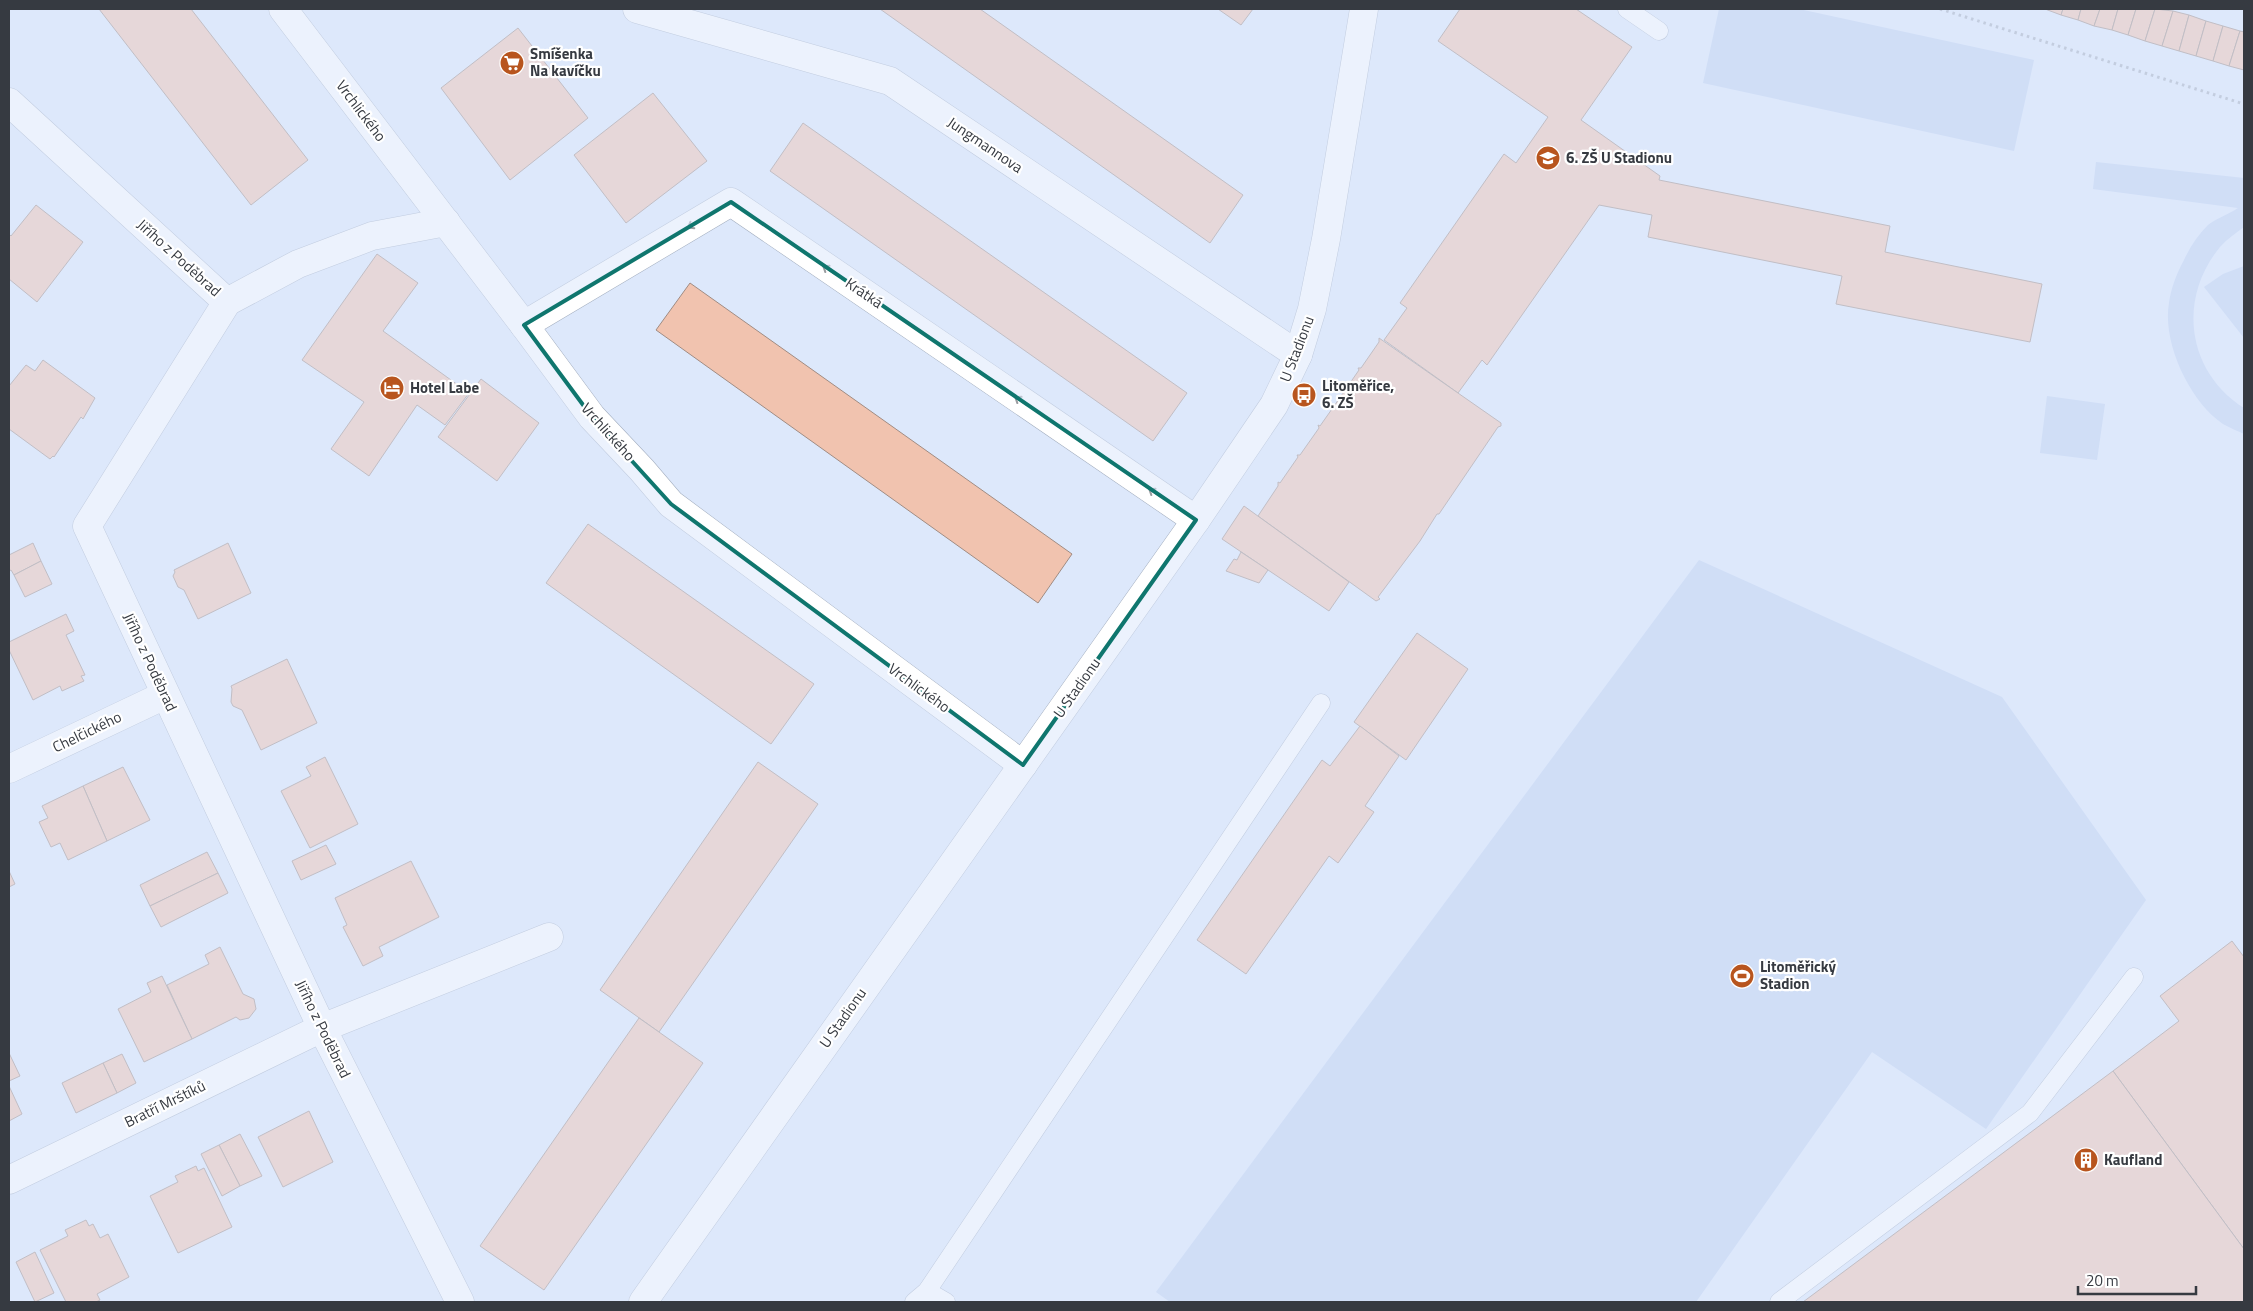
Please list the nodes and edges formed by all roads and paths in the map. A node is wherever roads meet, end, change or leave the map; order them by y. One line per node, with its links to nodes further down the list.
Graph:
1 (283, 9): 9 (street, Vrchlického)
2 (637, 9): 12 (street, Jungmannova)
3 (1364, 9): 12 (street, U Stadionu)
4 (1627, 9): 6 (lane)
5 (1940, 9): 8 (path)
6 (1659, 31)
7 (9, 102): 10 (street, Jiřího z Poděbrad)
8 (2244, 104)
9 (446, 222): 10 (street); 11 (street, Vrchlického)
10 (227, 302): 14 (street, Jiřího z Poděbrad)
11 (524, 324): 13 (street, Krátká, one-way to 11); 16 (street, Vrchlického)
12 (1298, 355): 13 (street, U Stadionu)
13 (1196, 520): 16 (street, U Stadionu)
14 (165, 694): 17 (street, Chelčického); 20 (street, Jiřího z Poděbrad)
15 (1321, 703): 22 (lane)
16 (1023, 765): 24 (street, U Stadionu)
17 (9, 769)
18 (549, 936): 20 (street, Bratří Mrštíků)
19 (2134, 978): 26 (lane)
20 (322, 1028): 21 (street, Bratří Mrštíků); 23 (street, Jiřího z Poděbrad)
21 (9, 1180)
22 (920, 1296): 25 (lane)
23 (460, 1302)
24 (643, 1302)
25 (946, 1302)
26 (1779, 1302)

